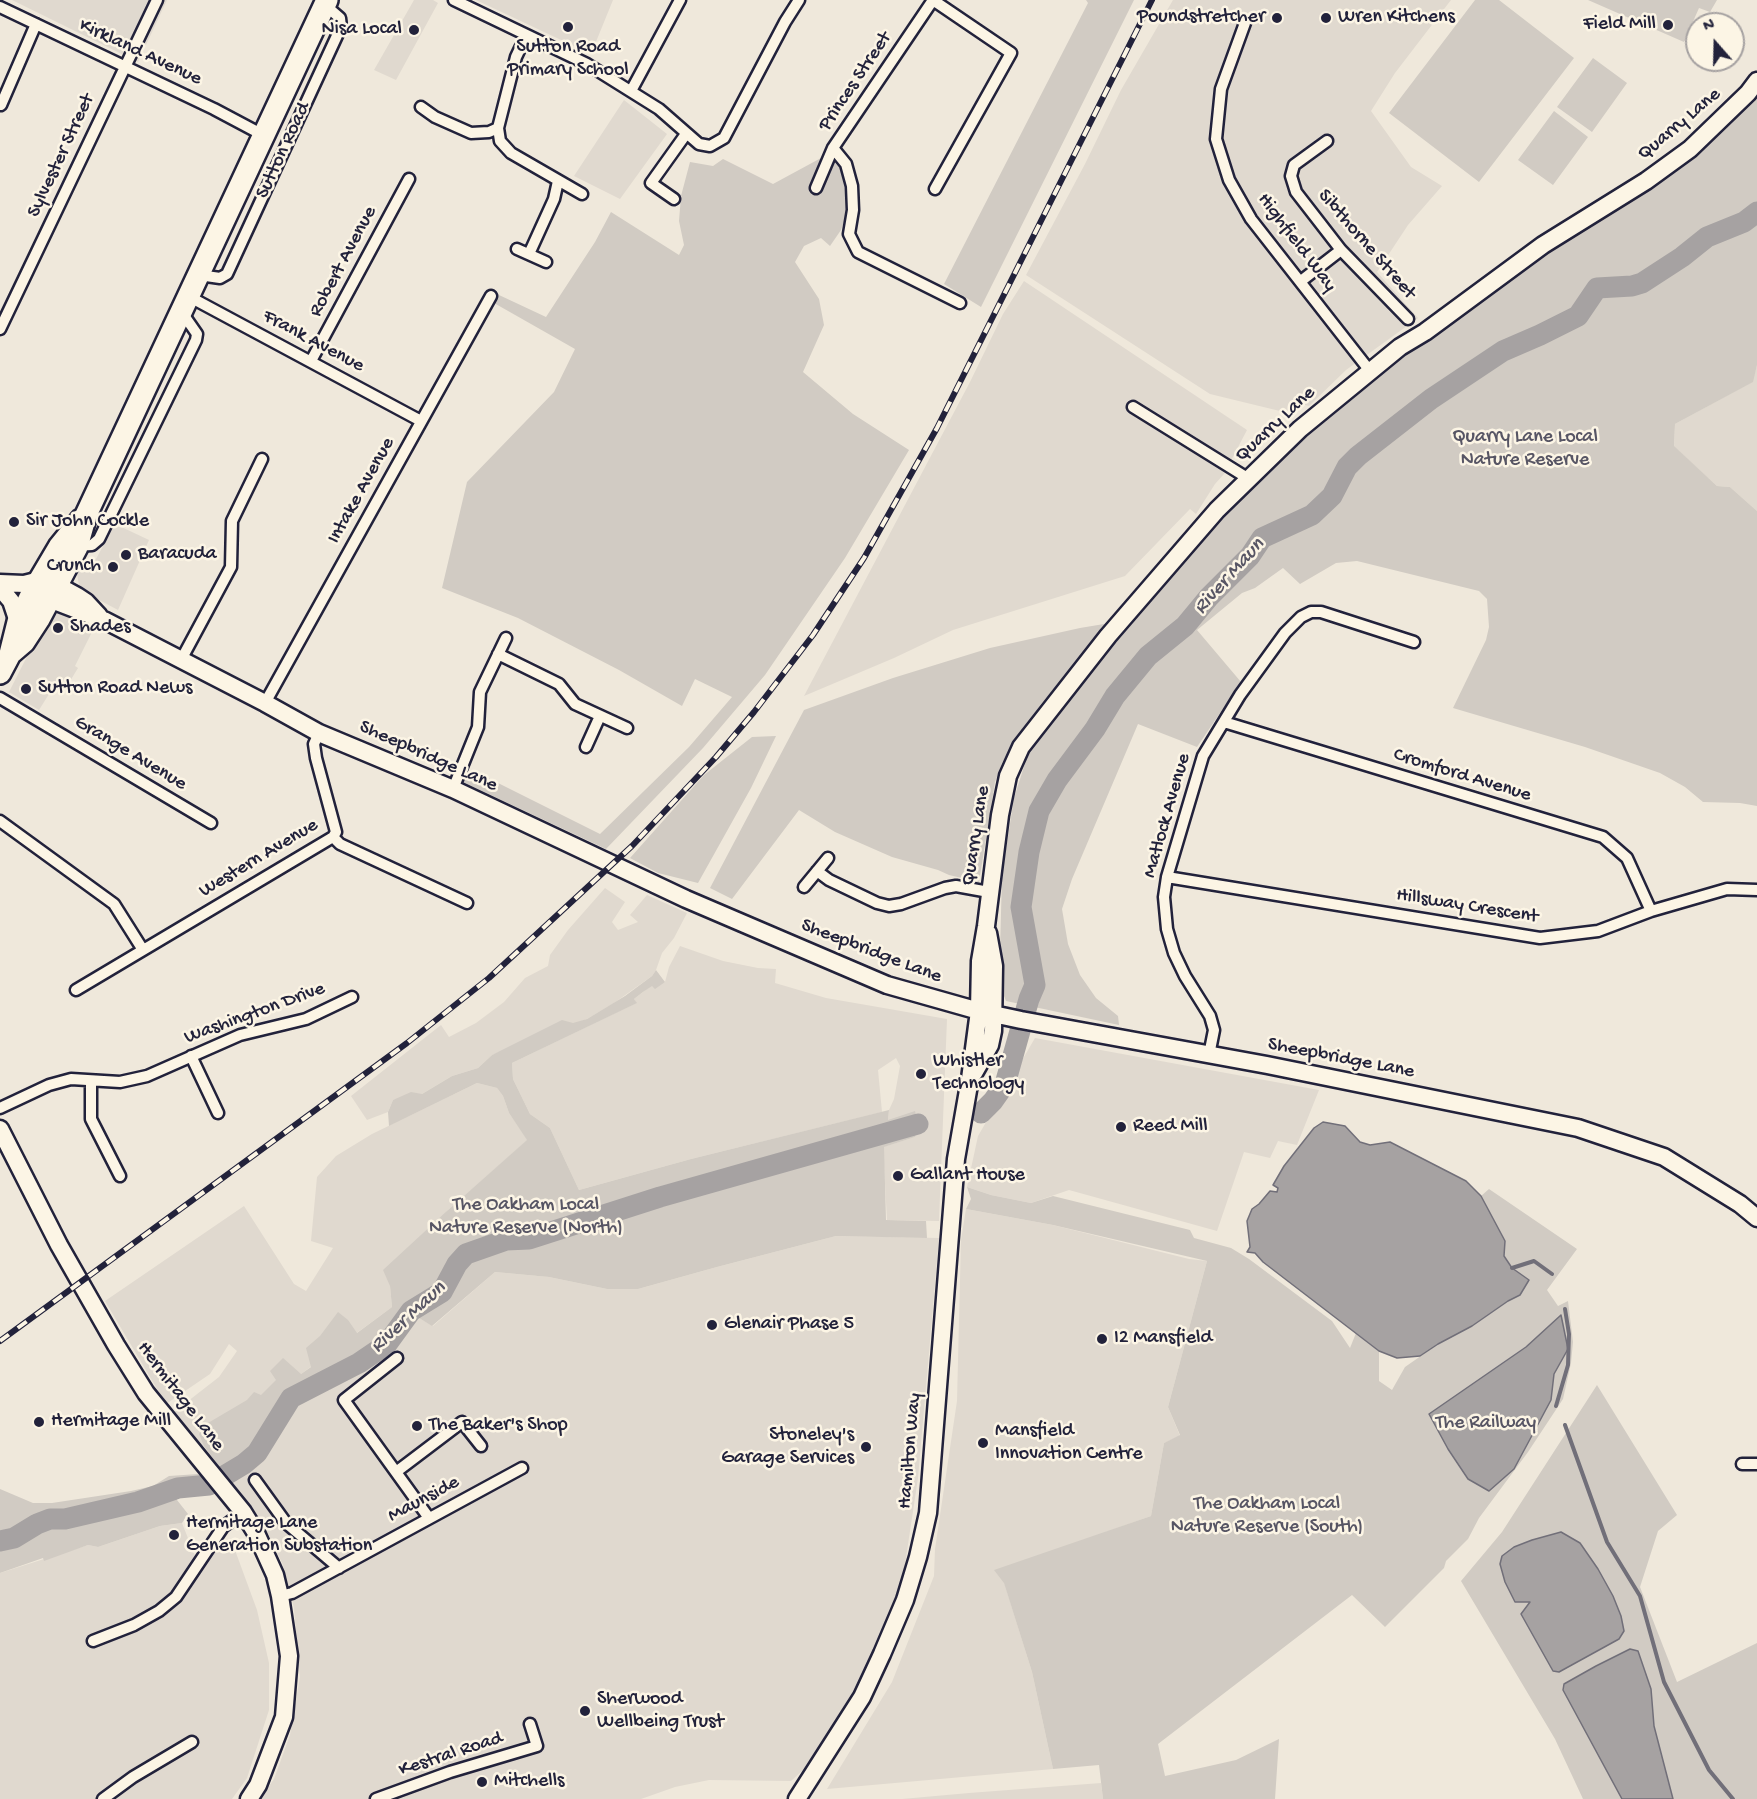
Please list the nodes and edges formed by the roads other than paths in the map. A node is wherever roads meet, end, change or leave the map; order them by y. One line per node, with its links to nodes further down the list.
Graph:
1 (157, 0): 11 (street, Sylvester Street)
2 (454, 0): 10 (street)
3 (680, 0): 13 (street)
4 (800, 0): 19 (street)
5 (933, 0): 22 (street, Princes Street); 26 (street)
6 (326, 2): 20 (highway, Sutton Road); 33 (street, Sutton Road)
7 (0, 7): 9 (street, Kirkland Avenue)
8 (1245, 23): 34 (street, Highfield Way)
9 (36, 24): 11 (street, Kirkland Avenue); 14 (street)
10 (526, 36): 13 (street); 17 (street)
11 (125, 66): 20 (street, Kirkland Avenue); 39 (street, Sylvester Street)
12 (1757, 81): 41 (street, Quarry Lane)
13 (631, 91): 19 (street)
14 (1, 105)
15 (421, 107): 16 (street)
16 (435, 117): 17 (street); 18 (street)
17 (498, 128): 24 (street)
18 (433, 129)
19 (686, 134): 28 (street)
20 (263, 135): 33 (highway, Sutton Road)
21 (1327, 141): 30 (street, Sibthorne Street)
22 (833, 148): 25 (street, Princes Street); 36 (street)
23 (409, 179): 40 (street, Robert Avenue)
24 (558, 181): 27 (street); 31 (street)
25 (816, 188)
26 (935, 189)
27 (582, 194)
28 (674, 199)
29 (517, 249): 31 (street)
30 (1341, 250): 34 (street); 38 (street, Sibthorne Street)
31 (530, 254): 32 (street)
32 (546, 262)
33 (199, 275): 37 (highway, Sutton Road)
34 (1301, 281): 41 (street, Highfield Way)
35 (491, 296): 43 (street, Intake Avenue)
36 (960, 303)
37 (185, 304): 40 (street, Frank Avenue); 46 (highway, Sutton Road); 46 (street, Sutton Road)
38 (1408, 319)
39 (0, 329)
40 (311, 361): 43 (street, Frank Avenue)
41 (1370, 371): 45 (street, Quarry Lane)
42 (1133, 407): 45 (street)
43 (422, 421): 58 (street, Intake Avenue)
44 (262, 459): 55 (street)
45 (1249, 479): 73 (street, Quarry Lane)
46 (70, 544): 49 (highway, Sutton Road)
47 (0, 583): 49 (street)
48 (0, 588): 50 (street)
49 (41, 588): 50 (highway, Sutton Road); 53 (highway, Sutton Road); 55 (street, Sheepbridge Lane)
50 (18, 622): 53 (highway, Sutton Road)
51 (506, 638): 54 (street)
52 (1414, 642): 60 (street, Matlock Avenue)
53 (10, 654): 56 (highway, Sutton Road)
54 (498, 654): 59 (street); 64 (street)
55 (181, 660): 58 (street, Sheepbridge Lane)
56 (0, 673)
57 (0, 698): 66 (street, Grange Avenue)
58 (265, 703): 62 (street, Sheepbridge Lane)
59 (600, 716): 61 (street); 63 (street)
60 (1224, 722): 70 (street, Matlock Avenue); 75 (street, Cromford Avenue)
61 (627, 728)
62 (319, 733): 64 (street, Sheepbridge Lane); 67 (street, Western Avenue)
63 (586, 747)
64 (453, 789): 79 (street, Sheepbridge Lane)
65 (0, 821): 76 (street)
66 (212, 823)
67 (333, 837): 74 (street); 76 (street, Western Avenue)
68 (828, 858): 69 (street)
69 (817, 871): 71 (street); 73 (street)
70 (1167, 877): 75 (street, Hillsway Crescent); 80 (street, Matlock Avenue)
71 (804, 887)
72 (1757, 890): 75 (street, Hillsway Crescent)
73 (989, 892): 79 (street, Quarry Lane)
74 (467, 903)
75 (1651, 911)
76 (143, 950): 77 (street, Western Avenue)
77 (76, 990)
78 (352, 997): 81 (street, Washington Drive)
79 (986, 1013): 80 (street, Sheepbridge Lane); 105 (street, Hamilton Way)
80 (1209, 1055): 87 (street, Sheepbridge Lane)
81 (191, 1056): 82 (street, Washington Drive); 84 (street)
82 (91, 1081): 83 (street, Washington Drive); 86 (street)
83 (0, 1108)
84 (218, 1113)
85 (0, 1129): 95 (street, Hermitage Lane)
86 (120, 1176)
87 (1757, 1218)
88 (397, 1358): 93 (street)
89 (481, 1446): 93 (street)
90 (1742, 1464): 91 (street)
91 (1757, 1464)
92 (522, 1468): 96 (street, Maunside)
93 (396, 1472): 96 (street)
94 (255, 1480): 97 (street)
95 (243, 1512): 98 (street, Hermitage Lane); 99 (street)
96 (429, 1518): 97 (street, Maunside)
97 (339, 1568): 98 (street, Maunside)
98 (280, 1596): 103 (street, Hermitage Lane)
99 (93, 1641)
100 (530, 1724): 104 (street, Kestral Road)
101 (192, 1742): 102 (street)
102 (103, 1799)
103 (249, 1799)
104 (376, 1799)
105 (798, 1799)

